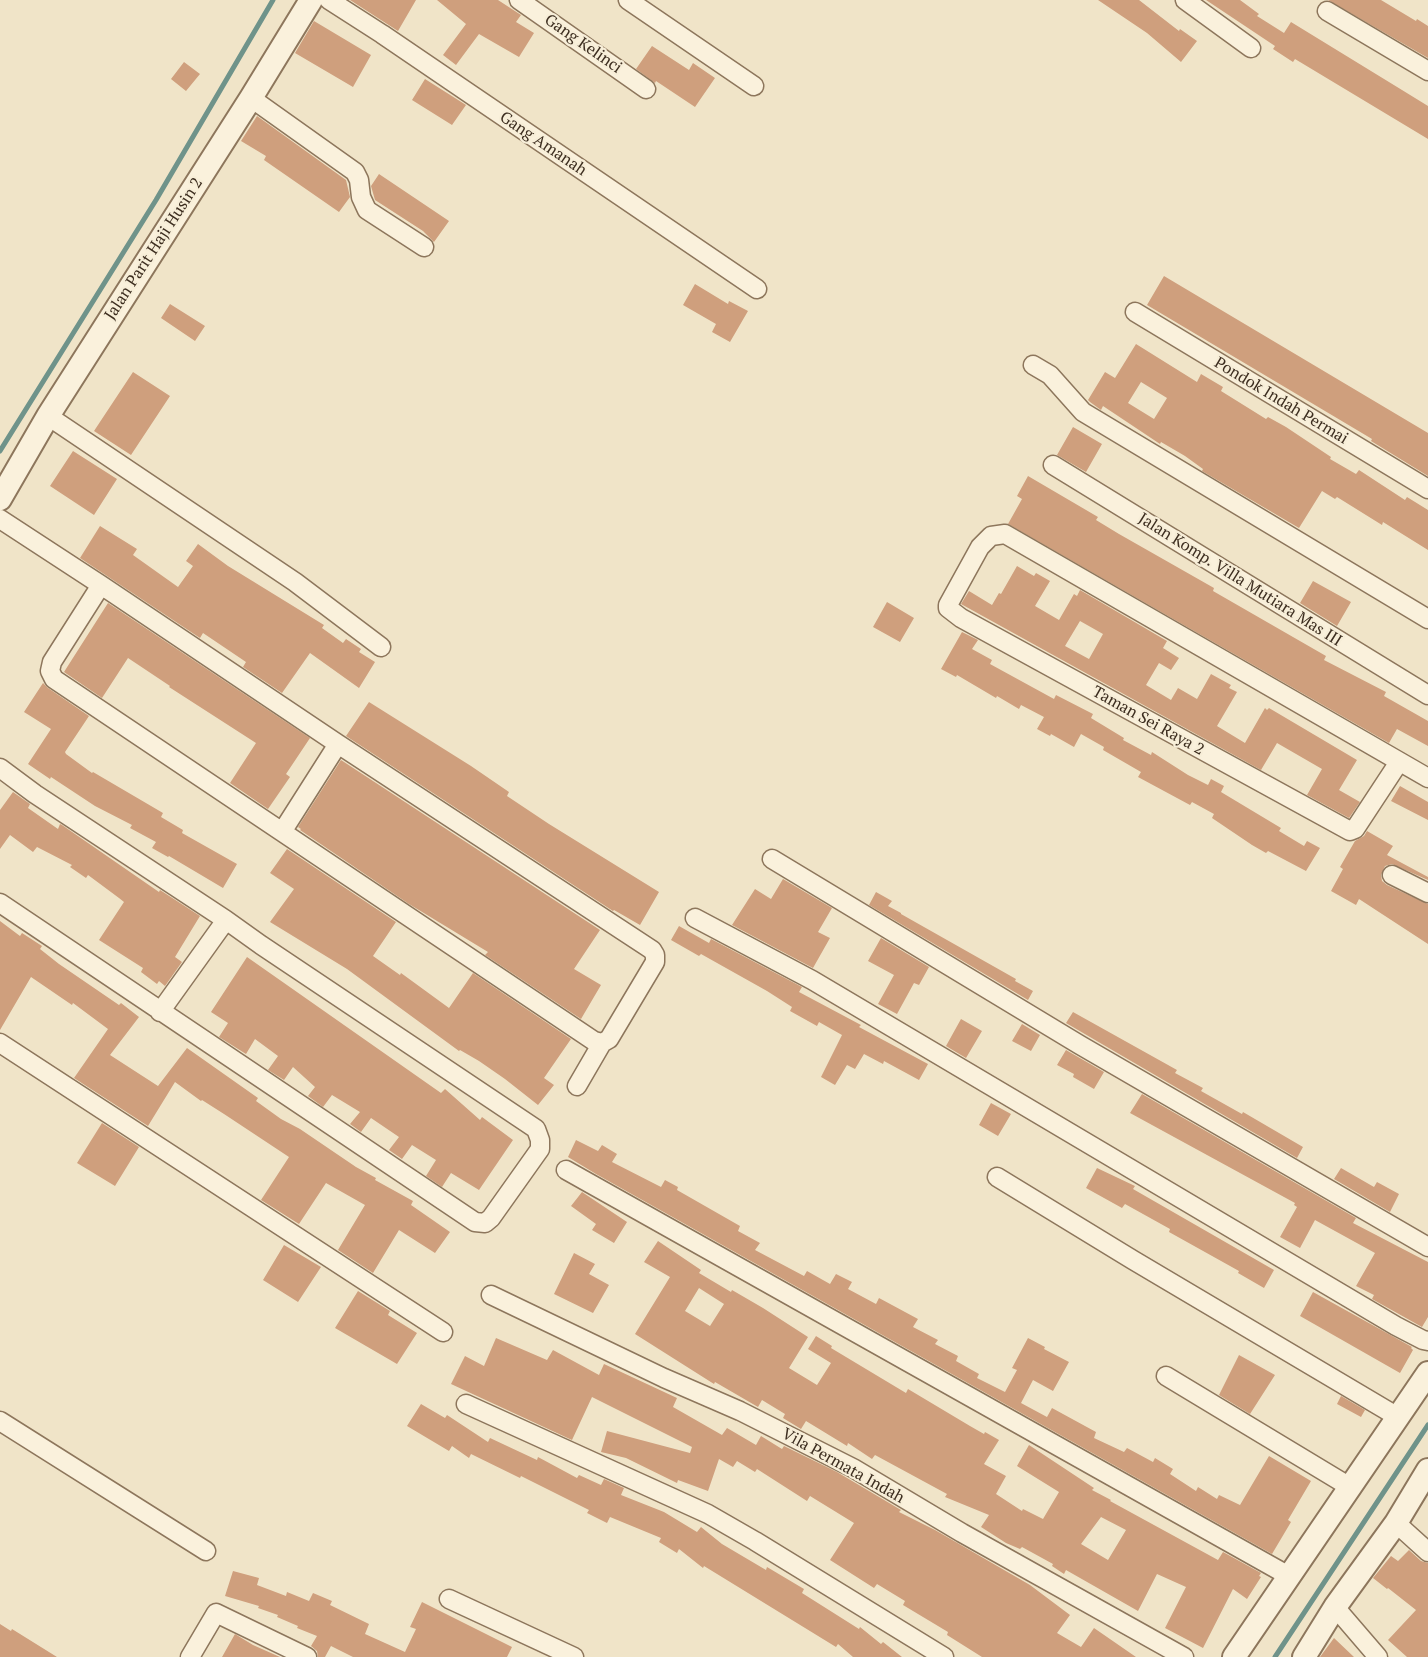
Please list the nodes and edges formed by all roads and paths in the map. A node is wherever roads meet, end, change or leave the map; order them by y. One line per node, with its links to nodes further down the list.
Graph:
1 (311, 0): 11 (street, Jalan Parit Haji Husin 2)
2 (329, 0): 13 (street, Gang Amanah)
3 (519, 0): 10 (street, Gang Kelinci)
4 (628, 0): 9 (street)
5 (1185, 0): 7 (street)
6 (1327, 11): 8 (street)
7 (1251, 48)
8 (1428, 71)
9 (754, 86)
10 (646, 89)
11 (251, 98): 12 (street); 16 (street, Jalan Parit Haji Husin 2)
12 (424, 247)
13 (757, 289)
14 (1135, 312): 18 (street, Pondok Indah Permai)
15 (1033, 365): 22 (street)
16 (48, 416): 19 (street, Jalan Parit Haji Husin 2); 23 (street)
17 (1053, 465): 24 (street, Jalan Komp. Villa Mutiara Mas III)
18 (1428, 489)
19 (0, 499)
20 (0, 519): 21 (street)
21 (101, 585): 25 (street); 29 (street)
22 (1428, 619)
23 (381, 647)
24 (1428, 695)
25 (338, 744): 29 (street); 38 (street)
26 (1400, 762): 26 (street, Taman Sei Raya 2); 28 (street, Taman Sei Raya 2)
27 (0, 768): 35 (street)
28 (1428, 778)
29 (282, 832): 38 (street)
30 (772, 859): 42 (street)
31 (1392, 875): 32 (street)
32 (1428, 893)
33 (0, 903): 36 (street)
34 (695, 918): 45 (street)
35 (226, 920): 36 (street); 36 (street)
36 (160, 1012)
37 (0, 1043): 44 (street)
38 (602, 1043): 39 (street)
39 (577, 1086)
40 (566, 1170): 56 (street)
41 (997, 1177): 49 (street)
42 (1428, 1247)
43 (491, 1295): 63 (street, Vila Permata Indah)
44 (443, 1332)
45 (1428, 1341)
46 (1428, 1373): 49 (street)
47 (1166, 1376): 52 (street)
48 (466, 1404): 62 (street)
49 (1398, 1417): 52 (street)
50 (0, 1421): 54 (street)
51 (1428, 1470): 53 (street)
52 (1350, 1487): 56 (street)
53 (1396, 1523): 55 (street); 58 (street)
54 (206, 1551)
55 (1428, 1552)
56 (1288, 1576): 64 (street)
57 (449, 1599): 61 (street)
58 (1335, 1607): 65 (street); 66 (street)
59 (190, 1657): 60 (street)
60 (307, 1657)
61 (574, 1657)
62 (944, 1657)
63 (1184, 1657)
64 (1234, 1657)
65 (1304, 1657)
66 (1378, 1657)

